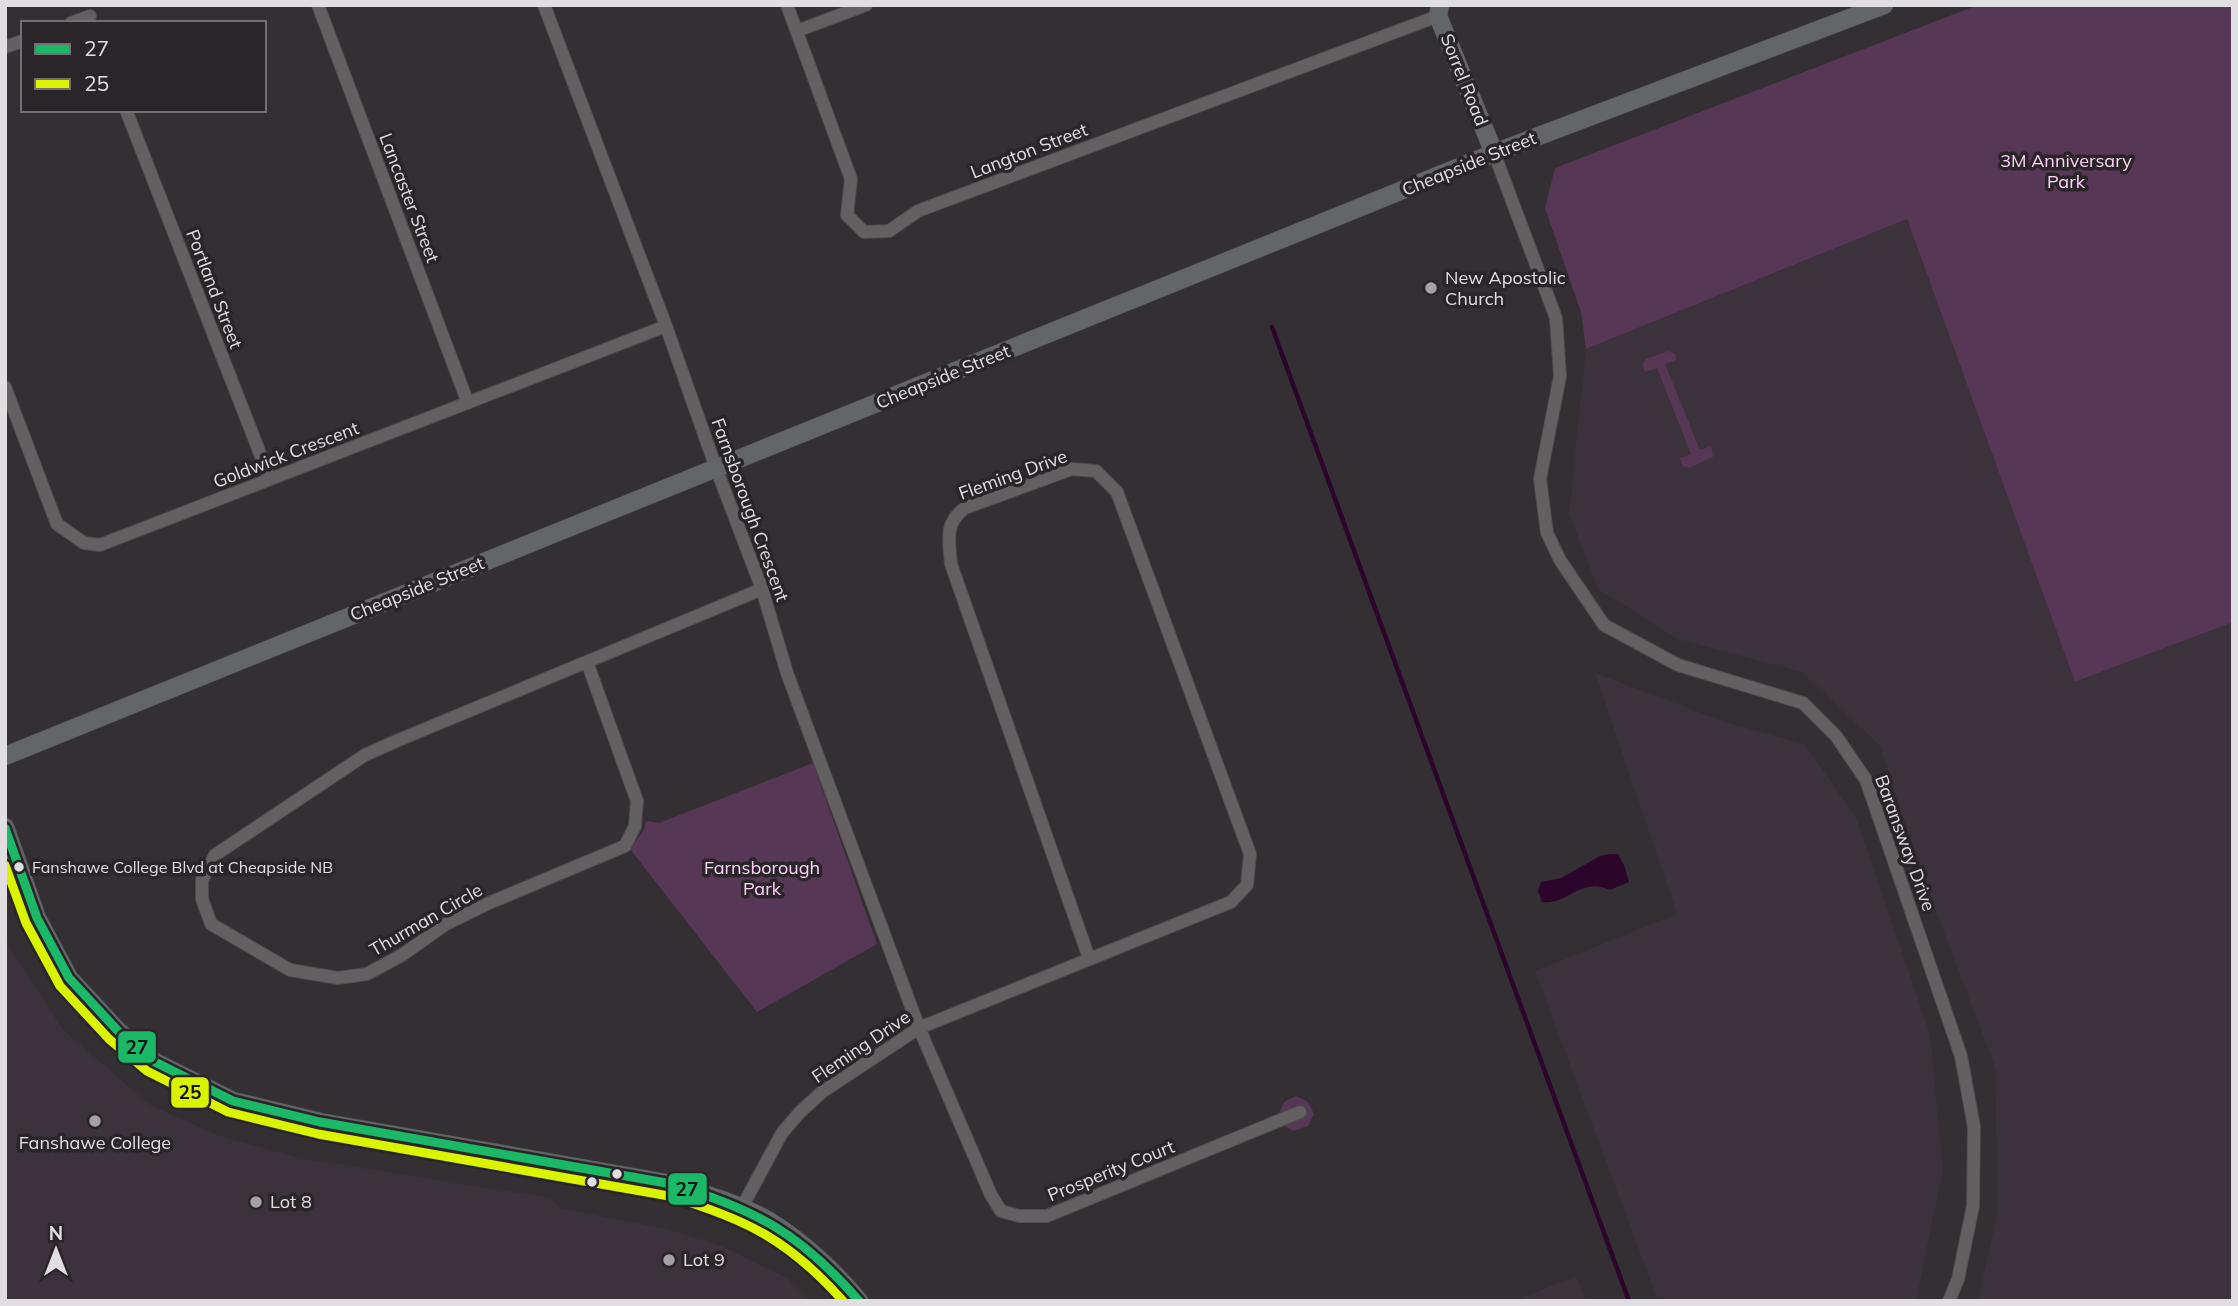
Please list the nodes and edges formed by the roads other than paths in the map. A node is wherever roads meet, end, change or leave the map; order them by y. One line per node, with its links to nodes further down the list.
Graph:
1 (318, 5): 12 (street, Lancaster Street)
2 (544, 5): 10 (street, Farnsborough Crescent)
3 (787, 5): 7 (street, Langton Street)
4 (866, 5): 7 (street)
5 (1884, 5): 9 (street, Cheapside Street)
6 (1439, 11): 7 (street, Langton Street); 9 (street, Sorrel Road)
7 (797, 31)
8 (127, 112): 14 (street, Portland Street)
9 (1494, 153): 13 (street, Cheapside Street); 24 (street, Baransway Drive)
10 (666, 327): 12 (street, Goldwick Crescent); 13 (street, Farnsborough Crescent)
11 (5, 387): 14 (street, Goldwick Crescent)
12 (468, 403): 14 (street, Goldwick Crescent)
13 (716, 468): 15 (street, Farnsborough Crescent); 17 (street, Cheapside Street)
14 (270, 480)
15 (762, 589): 16 (street, Thurman Circle); 20 (street, Farnsborough Crescent)
16 (587, 662): 16 (street, Thurman Circle)
17 (5, 756)
18 (5, 827): 22 (street)
19 (1089, 958): 19 (street, Fleming Drive); 20 (street, Fleming Drive)
20 (919, 1028): 21 (street, Prosperity Court); 22 (street, Fleming Drive)
21 (1300, 1112)
22 (741, 1209): 23 (street)
23 (859, 1301)
24 (1949, 1301)

